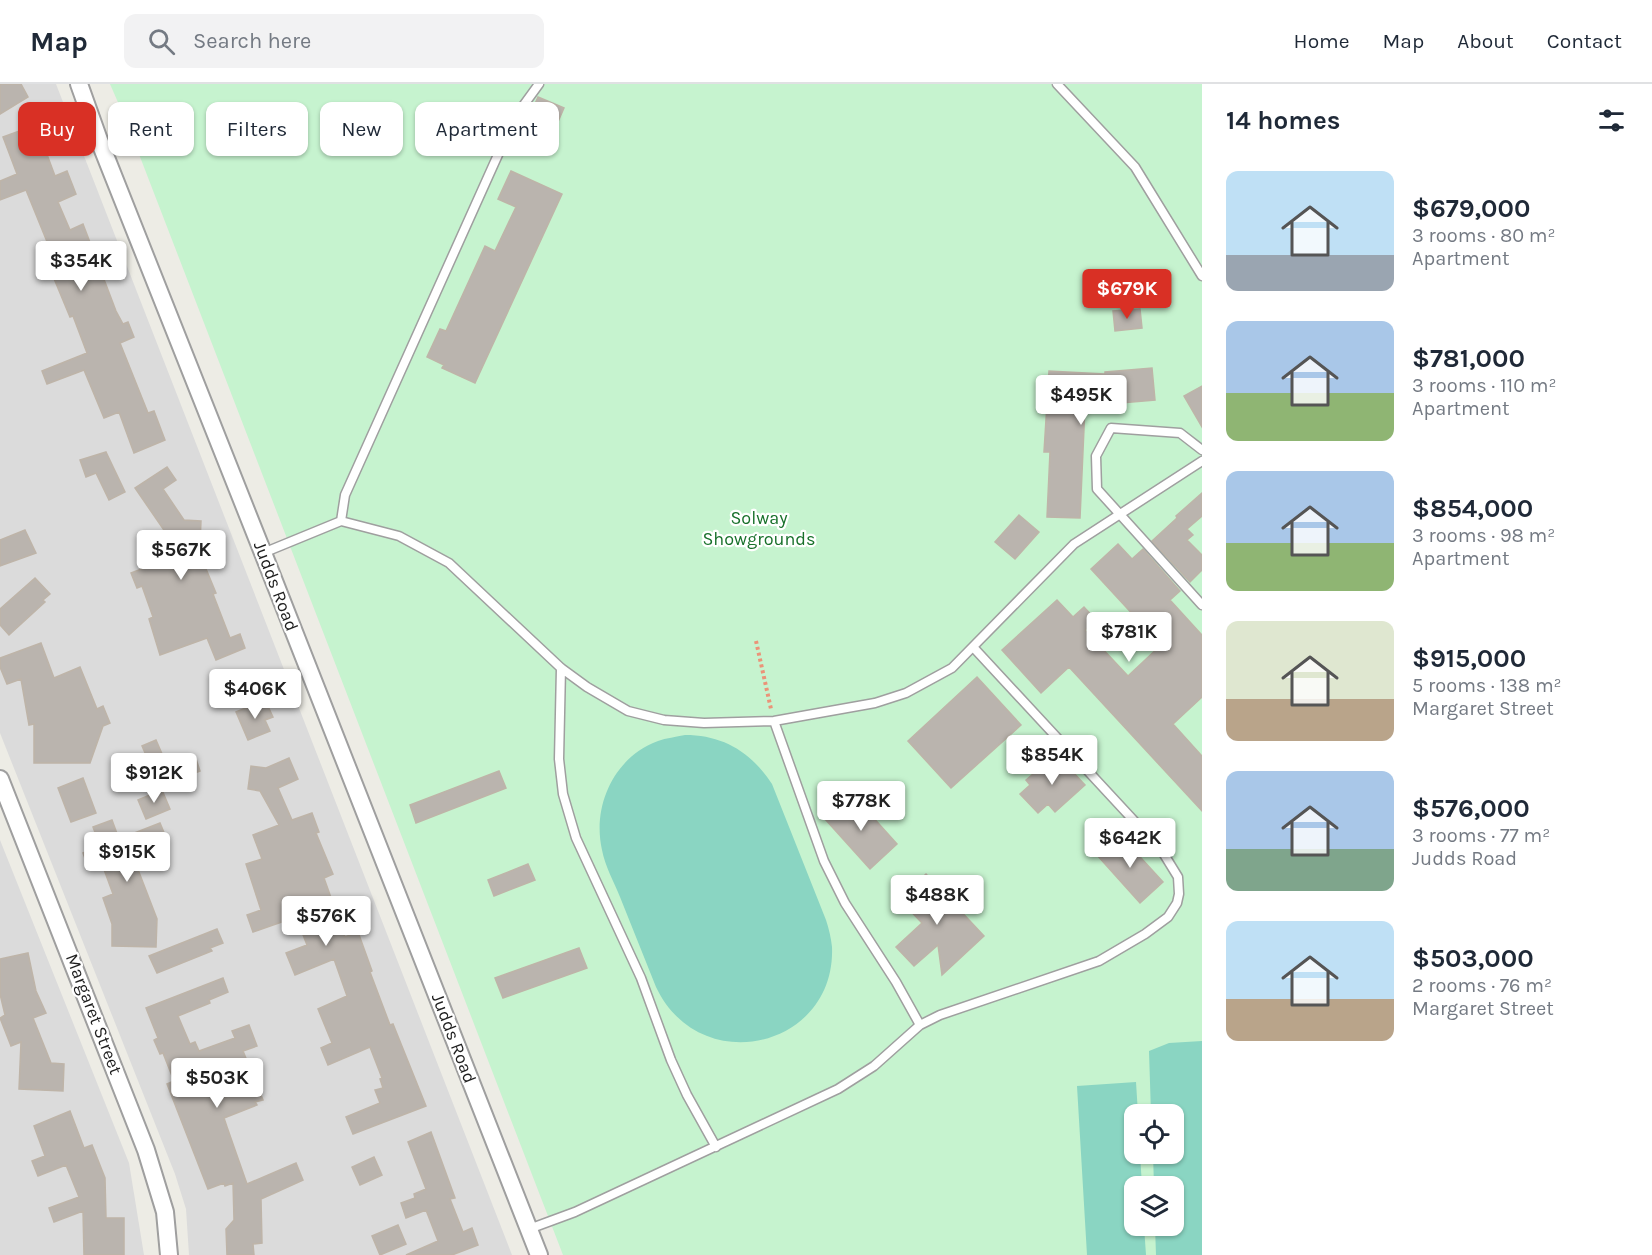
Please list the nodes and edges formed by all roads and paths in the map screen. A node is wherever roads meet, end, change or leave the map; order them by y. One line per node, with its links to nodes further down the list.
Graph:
1 (79, 84): 9 (street, Judds Road)
2 (539, 84): 8 (lane)
3 (1057, 84): 4 (lane)
4 (1202, 276)
5 (1202, 450): 7 (lane)
6 (1202, 461): 7 (lane)
7 (1120, 514): 10 (lane); 12 (lane)
8 (341, 521): 9 (lane); 13 (lane)
9 (264, 553): 18 (street, Judds Road)
10 (1202, 605)
11 (756, 641): 14 (path)
12 (973, 647): 14 (lane); 16 (lane)
13 (561, 668): 14 (lane); 17 (lane)
14 (774, 721): 16 (lane)
15 (0, 779): 19 (street, Margaret Street)
16 (920, 1025): 17 (lane)
17 (716, 1147): 18 (lane)
18 (529, 1229): 20 (street, Judds Road)
19 (169, 1255)
20 (539, 1255)

